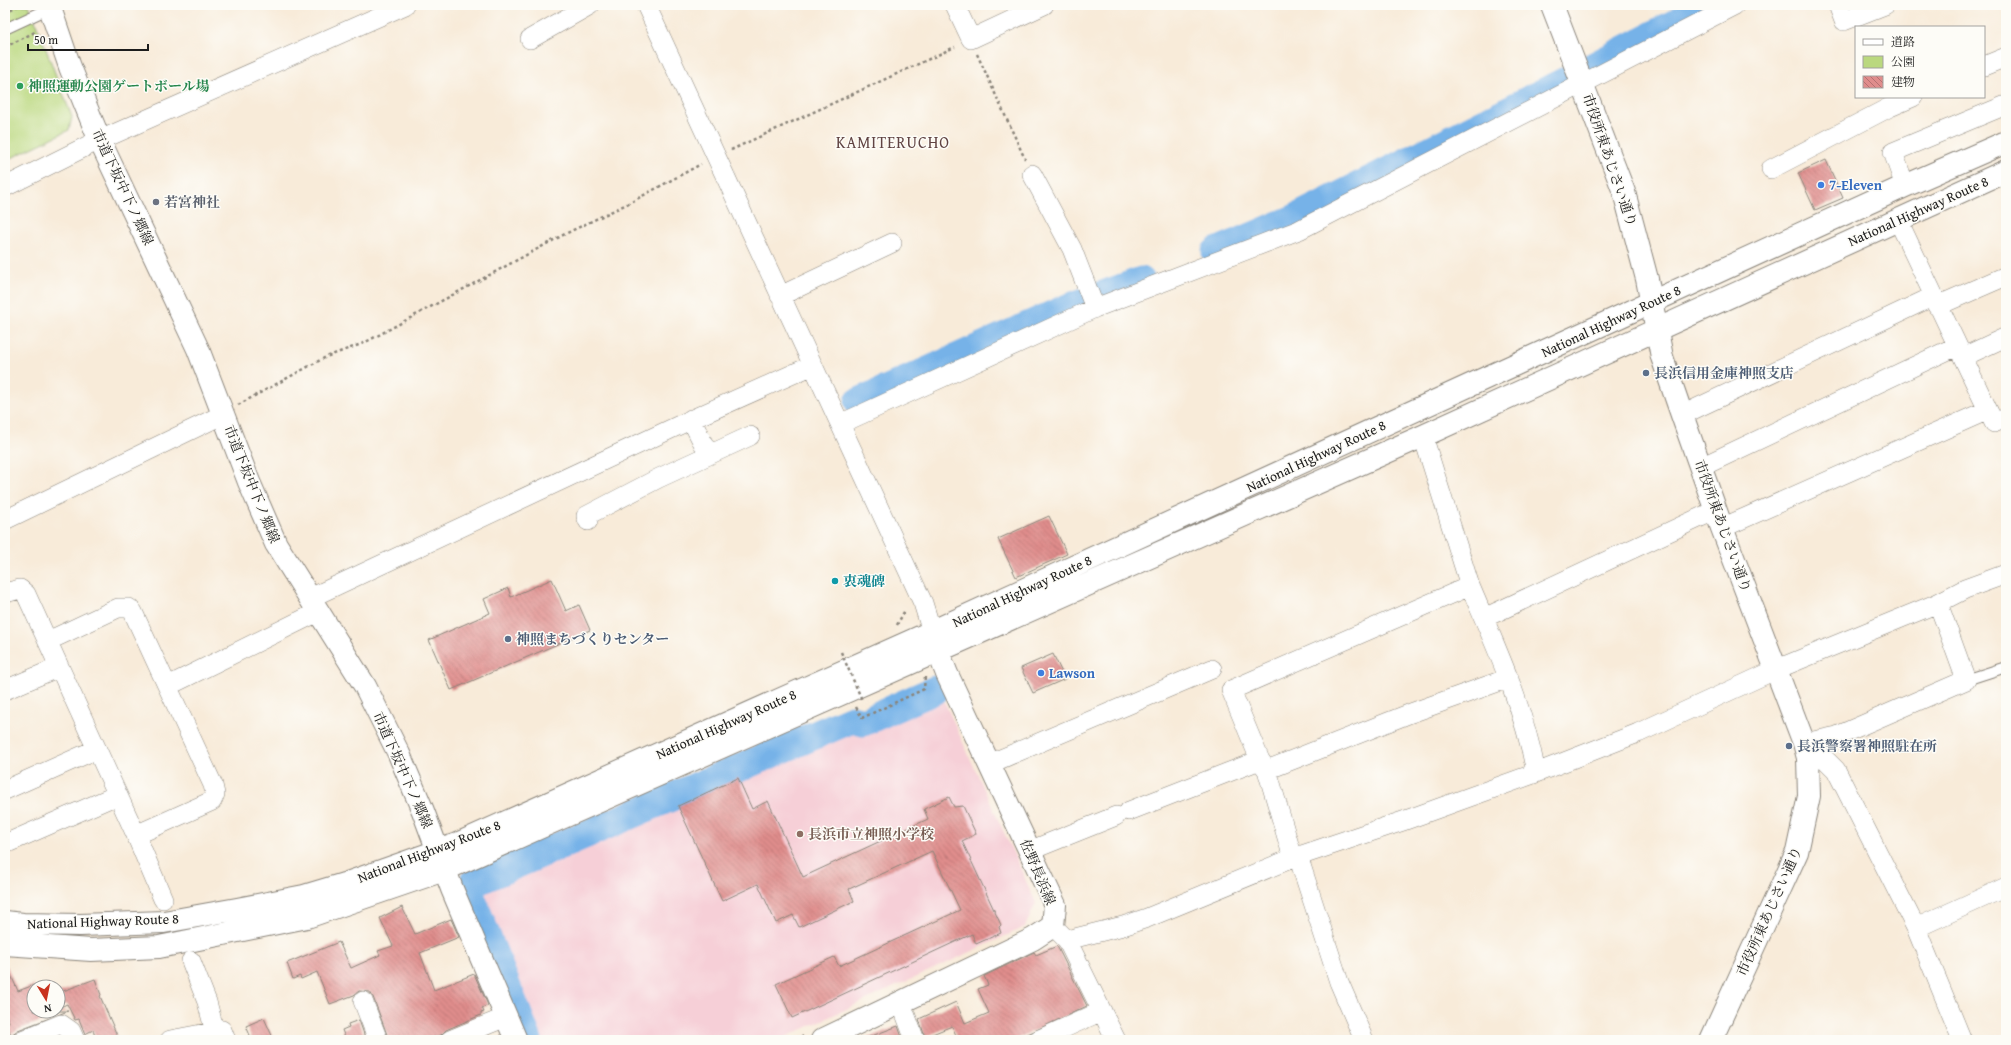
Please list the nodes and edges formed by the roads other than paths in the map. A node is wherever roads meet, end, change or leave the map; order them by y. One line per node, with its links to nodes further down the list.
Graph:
1 (405, 5): 18 (street)
2 (590, 5): 12 (street)
3 (646, 5): 28 (street)
4 (955, 5): 5 (street)
5 (1044, 5)
6 (1552, 5): 15 (main road, 市役所東あじさい通り)
7 (1735, 5): 15 (street)
8 (1838, 5): 9 (street)
9 (1885, 5)
10 (49, 7): 11 (lane); 18 (main road, 市道下坂中下ノ郷線)
11 (5, 29)
12 (530, 39)
13 (2006, 57): 14 (street)
14 (1985, 66)
15 (1581, 77): 30 (main road, 市役所東あじさい通り); 31 (street)
16 (1912, 98): 20 (street)
17 (2006, 105): 23 (street)
18 (100, 141): 24 (street); 37 (main road, 市道下坂中下ノ郷線)
19 (2006, 142): 23 (main road, National Highway Route 8)
20 (1771, 169)
21 (2006, 172): 25 (main road, National Highway Route 8)
22 (1032, 174): 31 (street)
23 (1905, 186): 30 (main road, National Highway Route 8)
24 (5, 187)
25 (1898, 220): 29 (street); 32 (main road, National Highway Route 8)
26 (892, 243): 28 (street)
27 (2006, 276): 29 (street)
28 (780, 296): 35 (street)
29 (1936, 301): 34 (street); 38 (street)
30 (1651, 303): 32 (main road, 市役所東あじさい通り); 56 (main road, National Highway Route 8)
31 (1095, 308): 41 (street)
32 (1656, 330): 38 (main road, 市役所東あじさい通り); 43 (main road, National Highway Route 8)
33 (2006, 337): 34 (street)
34 (1960, 351): 36 (street); 45 (street)
35 (813, 365): 40 (street); 41 (street)
36 (1988, 410): 39 (street); 46 (street)
37 (224, 414): 47 (street); 53 (main road, 市道下坂中下ノ郷線)
38 (1682, 415): 45 (main road, 市役所東あじさい通り)
39 (2006, 418)
40 (691, 419): 44 (street); 53 (street)
41 (840, 424): 56 (street)
42 (750, 436): 44 (street)
43 (1423, 436): 50 (street); 56 (main road, National Highway Route 8)
44 (709, 455): 48 (street)
45 (1701, 467): 46 (main road, 市役所東あじさい通り)
46 (1719, 519): 54 (street); 60 (main road, 市役所東あじさい通り)
47 (5, 520)
48 (588, 521)
49 (2006, 574): 52 (street)
50 (1470, 586): 54 (street); 68 (street)
51 (5, 594): 55 (street)
52 (1938, 603): 60 (street); 62 (street)
53 (314, 605): 63 (street); 76 (main road, 市道下坂中下ノ郷線)
54 (1484, 618): 61 (street)
55 (48, 641): 57 (street); 63 (street)
56 (935, 642): 67 (main road, 佐野長浜線); 76 (main road, National Highway Route 8)
57 (59, 666): 64 (street); 65 (street)
58 (2006, 667): 62 (lane)
59 (1212, 669): 67 (street)
60 (1776, 669): 66 (main road, 市役所東あじさい通り); 69 (street)
61 (1509, 678): 68 (street); 69 (street)
62 (1966, 680): 66 (street)
63 (168, 686): 72 (street)
64 (5, 690)
65 (97, 749): 70 (street); 71 (street)
66 (1806, 751): 80 (street); 100 (main road, 市役所東あじさい通り)
67 (989, 764): 74 (main road, 佐野長浜線)
68 (1264, 765): 74 (street); 75 (street)
69 (1536, 773): 75 (street)
70 (5, 790)
71 (117, 795): 72 (street); 73 (street)
72 (136, 835): 78 (street)
73 (5, 844)
74 (1029, 850): 81 (main road, 佐野長浜線)
75 (1295, 857): 81 (street); 99 (street)
76 (441, 860): 79 (main road, National Highway Route 8); 82 (main road, National Highway Route 8); 87 (main road, 市道下坂中下ノ郷線)
77 (2006, 887): 80 (street)
78 (163, 899)
79 (5, 922)
80 (1916, 928): 101 (street)
81 (1060, 933): 85 (main road, 佐野長浜線); 86 (street)
82 (5, 944)
83 (190, 961): 88 (street)
84 (363, 1002): 93 (street)
85 (900, 1003): 89 (main road, 佐野長浜線); 96 (street)
86 (1102, 1011): 97 (street); 98 (street)
87 (506, 1017): 94 (street); 95 (main road, 市道下坂中下ノ郷線)
88 (220, 1036): 92 (street)
89 (822, 1038)
90 (22, 1040): 91 (street)
91 (75, 1040)
92 (170, 1040)
93 (378, 1040)
94 (450, 1040)
95 (516, 1040)
96 (915, 1040)
97 (1038, 1040)
98 (1116, 1040)
99 (1364, 1040)
100 (1711, 1040)
101 (1962, 1040)

